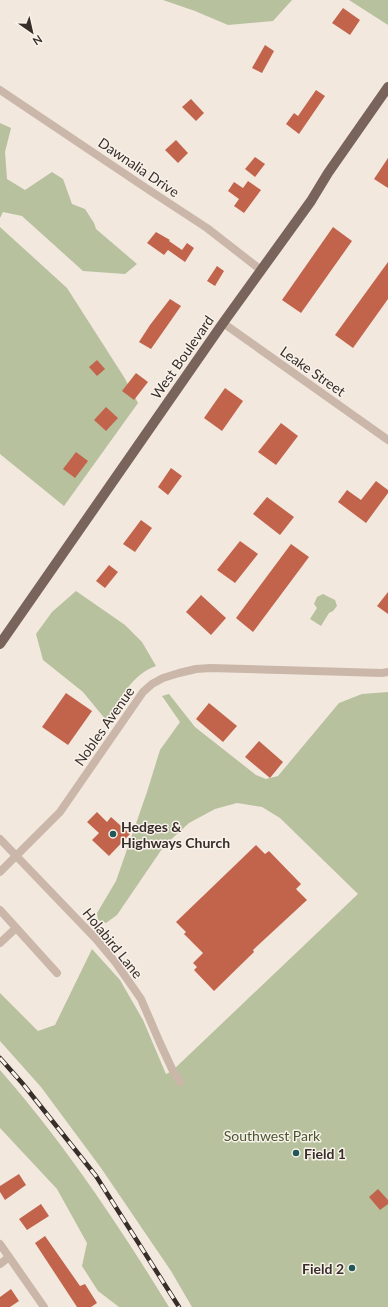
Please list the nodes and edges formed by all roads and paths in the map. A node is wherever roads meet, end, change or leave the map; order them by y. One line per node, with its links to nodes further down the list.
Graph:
1 (0, 90): 3 (street, Dawnalia Drive)
2 (387, 91): 3 (main road, West Boulevard)
3 (261, 270): 4 (main road, West Boulevard)
4 (223, 323): 5 (street, Leake Street); 6 (main road, West Boulevard)
5 (388, 440)
6 (0, 644)
7 (388, 672): 9 (street, Nobles Avenue)
8 (0, 840): 9 (street, Holabird Lane)
9 (16, 856): 10 (street, Nobles Avenue); 15 (street, Holabird Lane)
10 (0, 872)
11 (0, 910): 12 (street)
12 (16, 928): 13 (street); 14 (street)
13 (0, 943)
14 (57, 973)
15 (180, 1082)
16 (0, 1244): 17 (street)
17 (9, 1257): 18 (street); 19 (street)
18 (0, 1264)
19 (44, 1307)

